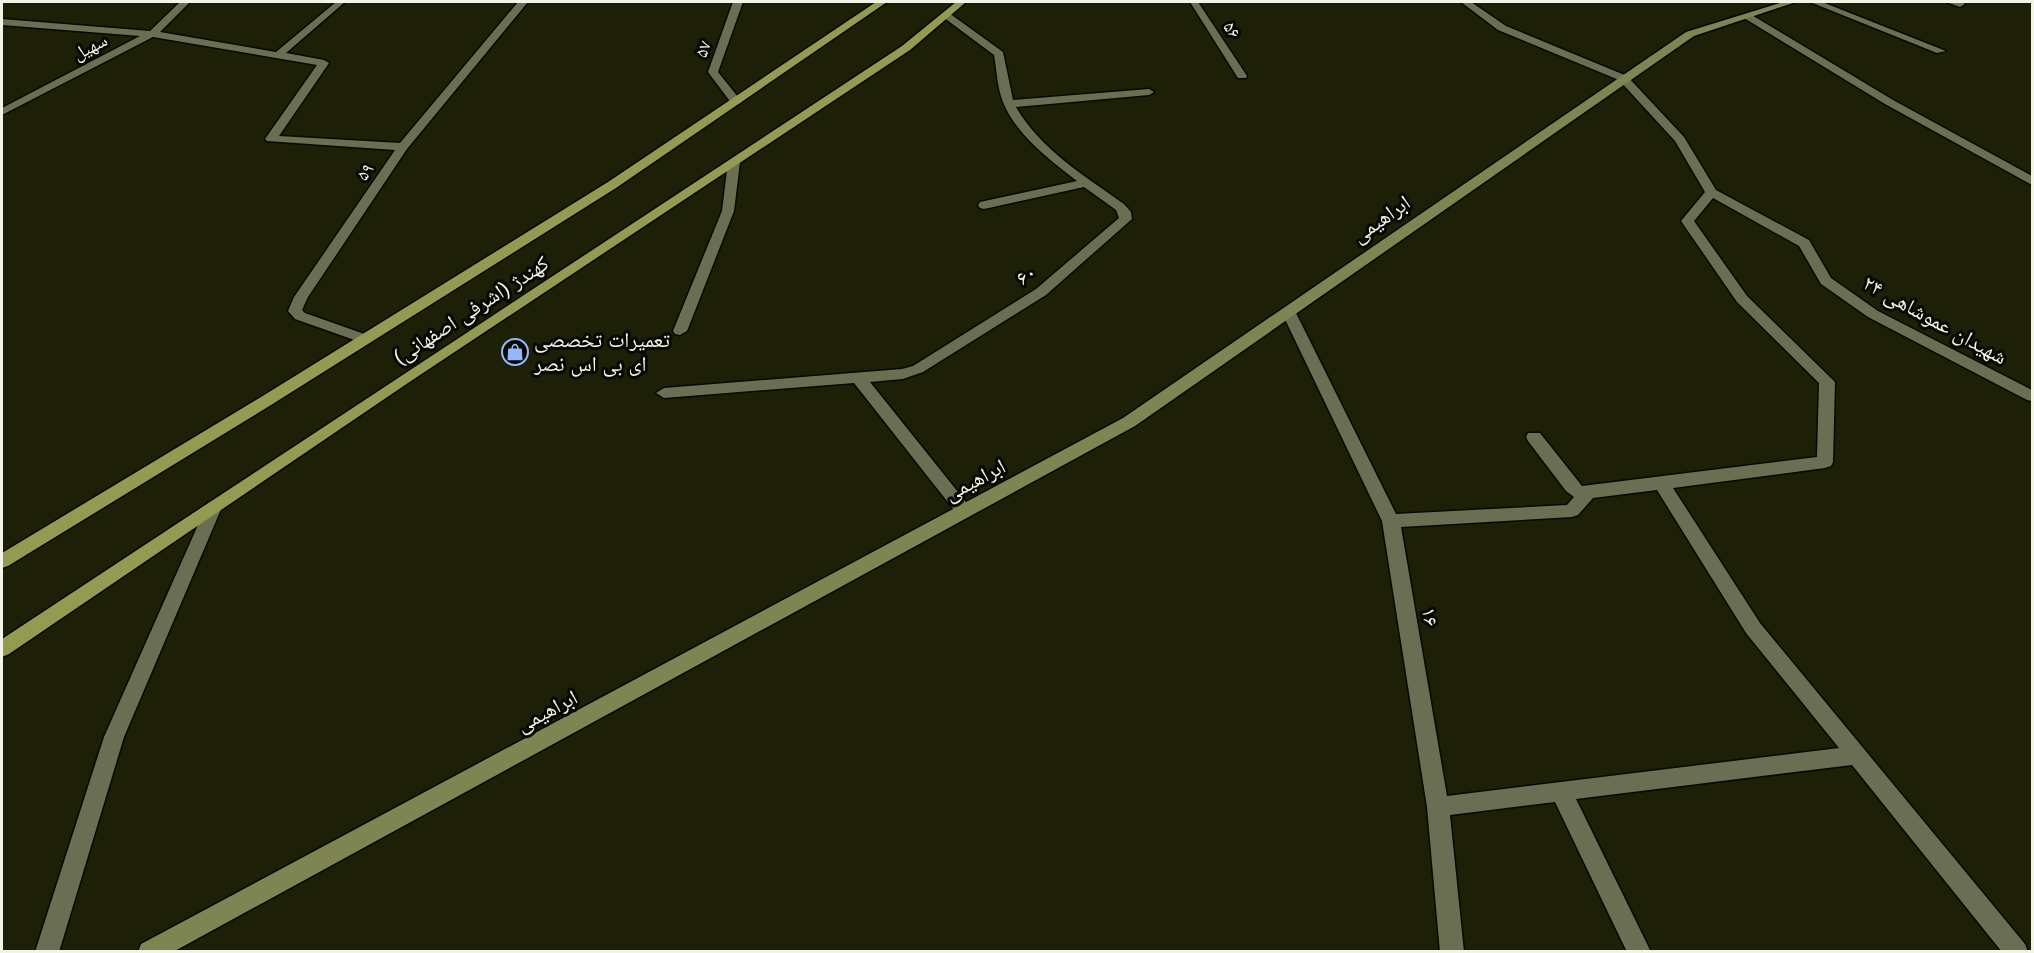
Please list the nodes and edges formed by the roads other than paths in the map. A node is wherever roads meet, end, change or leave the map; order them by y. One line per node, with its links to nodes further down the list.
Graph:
1 (185, 2): 14 (street, سهیل)
2 (341, 2): 16 (street)
3 (523, 2): 23 (street, ۵۹)
4 (738, 2): 20 (street, ۵۷)
5 (882, 2): 20 (main road, کهندژ (اشرفی اصفهانی))
6 (961, 2): 11 (main road, کهندژ (اشرفی اصفهانی))
7 (1194, 2): 17 (street, ۵۶)
8 (1465, 2): 18 (street)
9 (1791, 2): 12 (main road, ابراهیمی)
10 (1815, 2): 15 (street)
11 (946, 15): 21 (street, ۶۰); 24 (main road, کهندژ (اشرفی اصفهانی))
12 (1747, 16): 18 (main road, ابراهیمی); 25 (street)
13 (2, 22): 14 (street)
14 (152, 34): 16 (street); 22 (street, سهیل)
15 (1941, 51)
16 (278, 55): 23 (street)
17 (1242, 76)
18 (1623, 78): 27 (street); 29 (main road, ابراهیمی)
19 (1149, 92): 21 (street)
20 (736, 102): 31 (main road, کهندژ (اشرفی اصفهانی))
21 (1009, 104): 26 (street, ۶۰)
22 (2, 111)
23 (404, 147): 31 (street, ۵۹)
24 (734, 162): 30 (street); 38 (main road, کهندژ (اشرفی اصفهانی))
25 (2032, 181)
26 (1086, 183): 28 (street); 32 (street, ۶۰)
27 (1711, 192): 34 (street, ۲۴ شهیدان عموشاهی); 36 (street)
28 (984, 205)
29 (1288, 311): 39 (main road, ابراهیمی); 40 (street, ۱۶)
30 (680, 331)
31 (365, 339): 41 (main road, کهندژ (اشرفی اصفهانی))
32 (858, 377): 33 (street, ۶۰); 39 (street)
33 (664, 393)
34 (2032, 396)
35 (1534, 437): 37 (street)
36 (1661, 482): 37 (street); 43 (street)
37 (1588, 493): 40 (street)
38 (214, 507): 42 (main road, کهندژ (اشرفی اصفهانی)); 46 (street)
39 (964, 511): 47 (main road, ابراهیمی)
40 (1391, 521): 45 (street, ۱۶)
41 (2, 561)
42 (2, 650)
43 (1857, 755): 44 (street); 50 (street)
44 (1561, 792): 45 (street); 49 (street)
45 (1438, 807): 48 (street, ۱۶)
46 (47, 951)
47 (149, 951)
48 (1452, 951)
49 (1640, 951)
50 (2017, 951)

